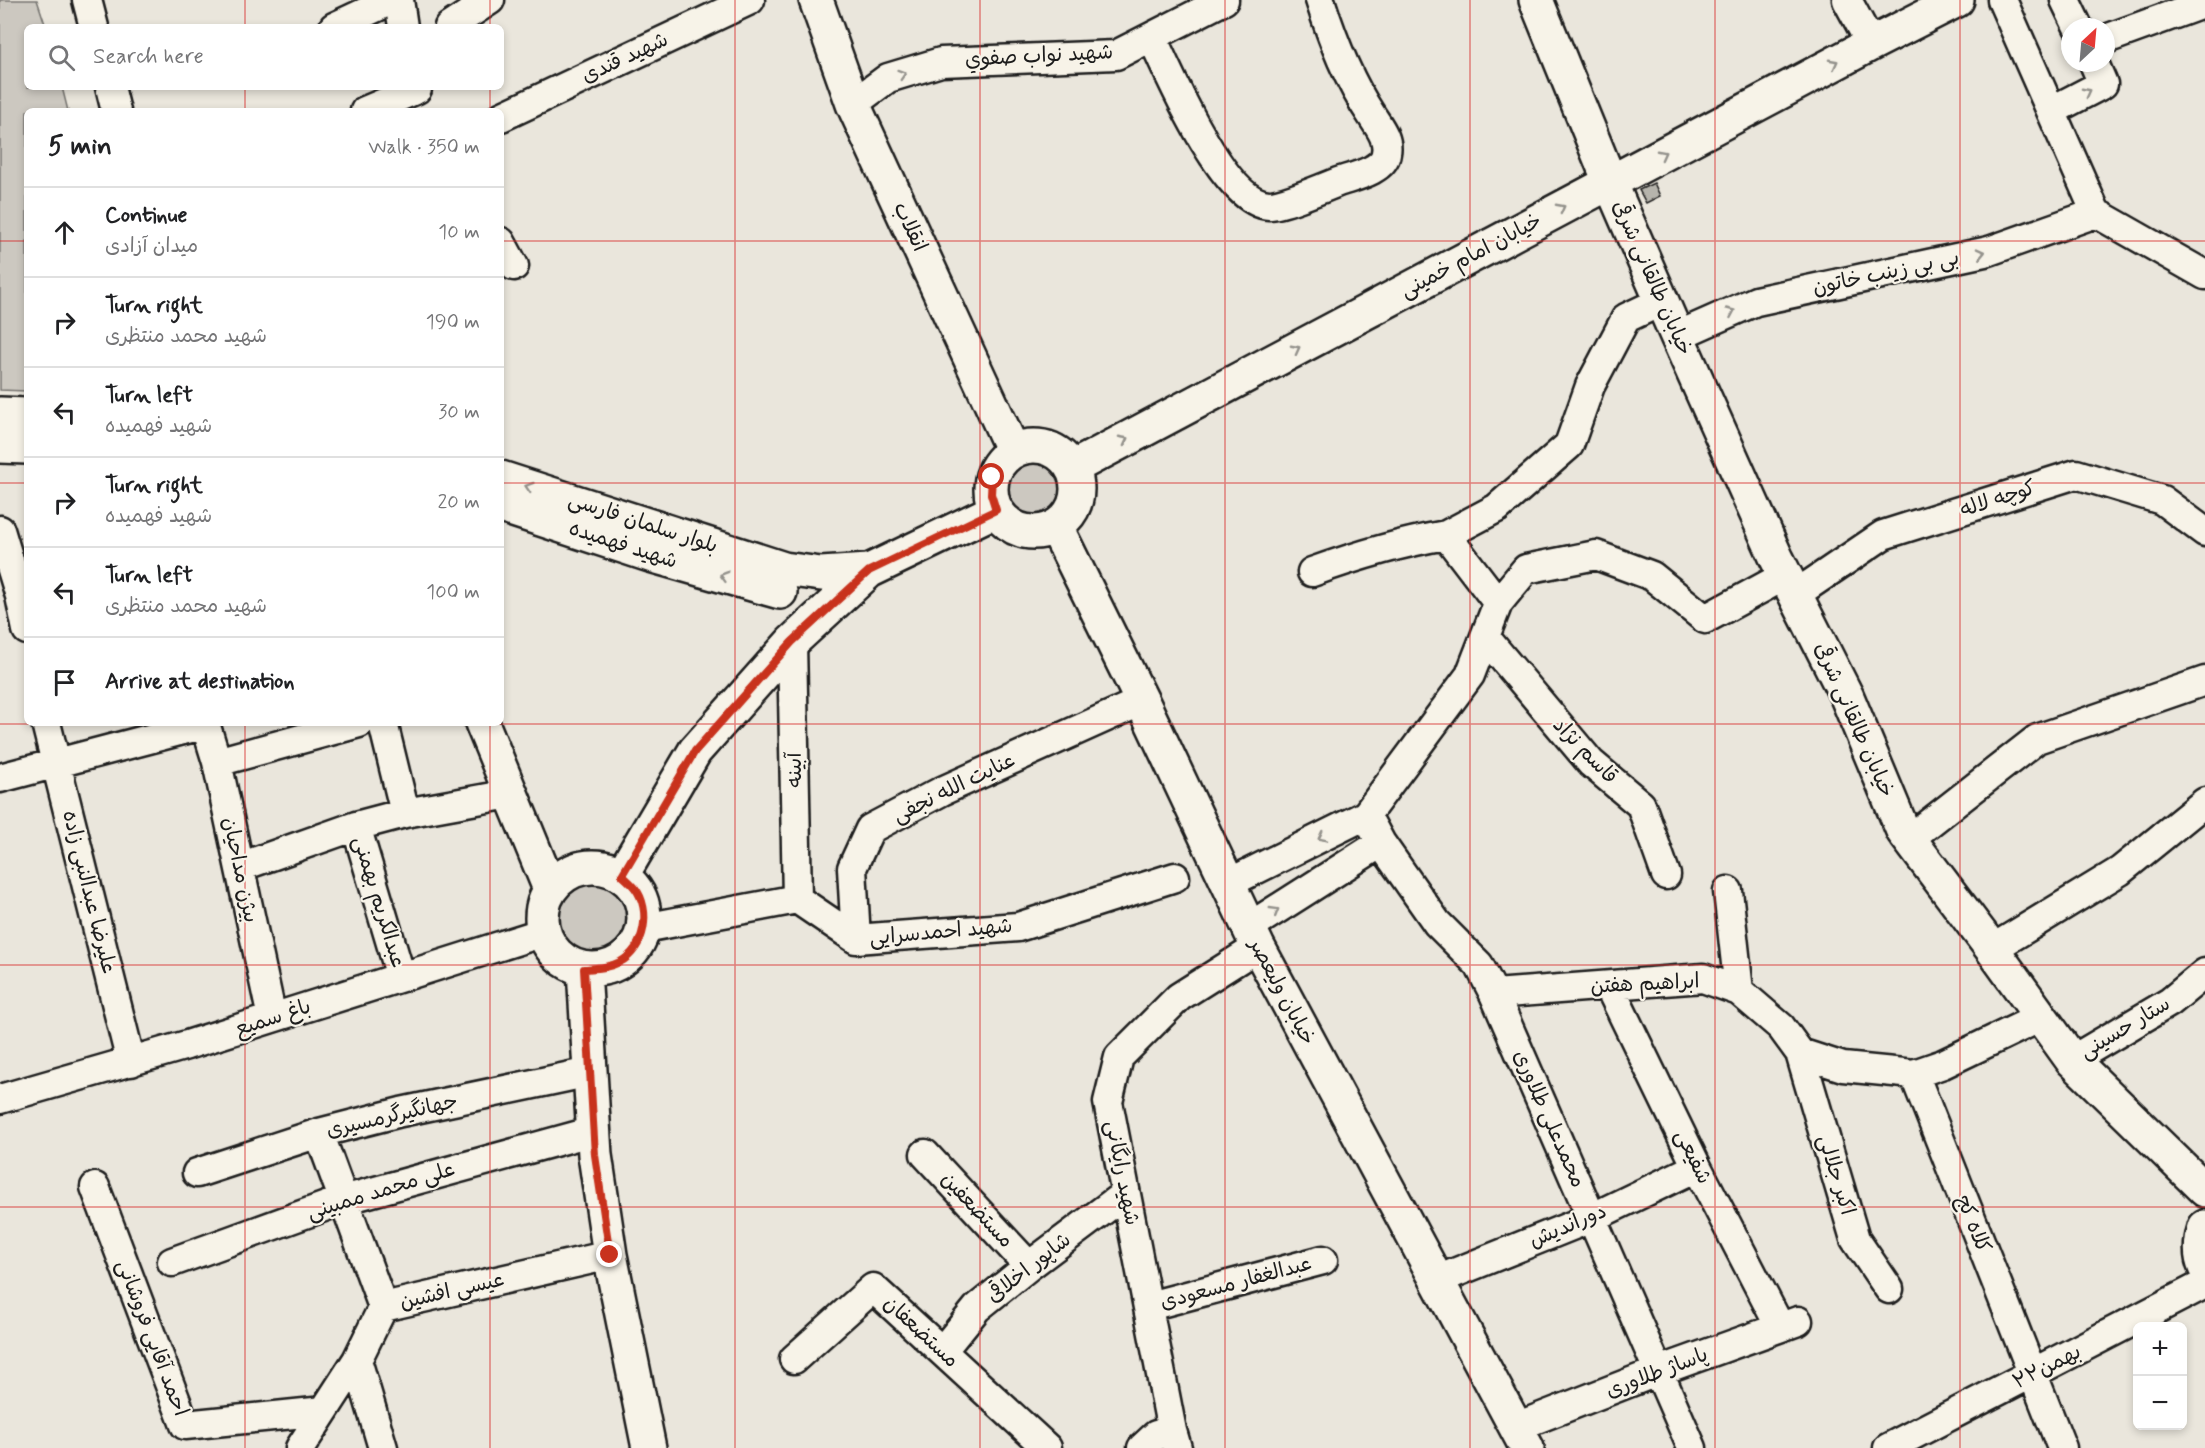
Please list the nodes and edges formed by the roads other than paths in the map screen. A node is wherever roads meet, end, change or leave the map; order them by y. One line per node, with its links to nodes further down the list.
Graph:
1 (87, 0): 17 (street)
2 (381, 0): 18 (street)
3 (399, 0): 19 (street)
4 (490, 0): 20 (street)
5 (750, 0): 31 (street, شهید قندی)
6 (816, 0): 27 (main road, انقلاب)
7 (1224, 0): 15 (street, شهید نواب صفوي)
8 (1320, 0): 22 (street)
9 (1536, 0): 32 (main road, خیابان طالقانی شرقی)
10 (1847, 0): 23 (street)
11 (1957, 0): 23 (main road, خیابان امام خمینی)
12 (2002, 0): 30 (street)
13 (2065, 0): 16 (street)
14 (2205, 3): 21 (street)
15 (1189, 8): 22 (street, شهید نواب صفوي)
16 (2074, 18)
17 (93, 24)
18 (340, 24)
19 (403, 24)
20 (454, 24)
21 (2115, 36)
22 (1152, 37): 27 (street, شهید نواب صفوي, one-way to 22)
23 (1871, 44): 32 (main road, خیابان امام خمینی, one-way to 23)
24 (2098, 72): 30 (street, one-way to 24)
25 (111, 90): 28 (street)
26 (412, 90): 29 (street)
27 (853, 104): 41 (main road, انقلاب)
28 (115, 108)
29 (372, 108)
30 (2051, 111): 33 (street)
31 (504, 116)
32 (1610, 182): 35 (main road, خیابان طالقانی شرقی); 42 (main road, خیابان امام خمینی, one-way to 32)
33 (2096, 213): 34 (street); 36 (street, بی بی زینب خاتون, one-way to 33)
34 (2205, 275)
35 (1662, 301): 36 (main road, خیابان طالقانی شرقی); 49 (street)
36 (1677, 336): 53 (main road, خیابان طالقانی شرقی)
37 (0, 414): 38 (main road)
38 (24, 415)
39 (0, 446): 40 (main road)
40 (24, 447)
41 (1013, 451): 42 (main road); 45 (main road)
42 (1072, 468): 46 (main road)
43 (504, 479): 52 (main road, بلوار سلمان فارسی, one-way to 43)
44 (504, 507): 52 (main road, شهید فهمیده, one-way to 44)
45 (996, 510): 46 (main road); 50 (main road)
46 (1056, 526): 60 (main road, خیابان ولیعصر)
47 (0, 530): 54 (street)
48 (2205, 532): 53 (street, کوچه لاله)
49 (1446, 535): 51 (street); 55 (street)
50 (869, 571): 52 (main road); 58 (main road)
51 (1312, 572)
52 (782, 580): 58 (main road)
53 (1791, 585): 55 (street); 76 (main road, خیابان طالقانی شرقی)
54 (16, 597): 56 (street)
55 (1498, 603): 57 (street)
56 (24, 621)
57 (1485, 637): 73 (street); 81 (street, قاسم نژاد)
58 (792, 642): 78 (main road); 88 (street, آبینه)
59 (2205, 681): 76 (street)
60 (1142, 701): 84 (main road, خیابان ولیعصر); 92 (street, عنایت الله نجفی)
61 (47, 726): 68 (street, علیرضا عبدالنبی زاده)
62 (199, 726): 68 (street)
63 (207, 726): 67 (street, بیژن مداحیان)
64 (348, 726): 67 (street)
65 (384, 726): 72 (street)
66 (483, 726): 70 (main road)
67 (217, 762): 80 (street, بیژن مداحیان)
68 (58, 765): 69 (street); 104 (street, علیرضا عبدالنبی زاده)
69 (0, 778)
70 (510, 794): 72 (street, عبدالکریم بهمنی); 75 (main road)
71 (2205, 802): 93 (street)
72 (405, 813): 74 (street, عبدالکریم بهمنی)
73 (1366, 815): 77 (street, محمدعلی طلاوری); 79 (street, one-way to 79)
74 (356, 826): 80 (street, عبدالکریم بهمنی); 96 (street, عبدالکریم بهمنی)
75 (528, 837): 78 (main road); 85 (main road)
76 (1909, 839): 93 (main road, خیابان طالقانی شرقی)
77 (1381, 843): 87 (street, شهید رایگانی); 99 (street, محمدعلی طلاوری)
78 (639, 845): 82 (main road)
79 (1278, 860): 84 (street); 87 (street)
80 (240, 867): 101 (street, بیژن مداحیان)
81 (1666, 874)
82 (622, 875): 85 (main road); 89 (main road)
83 (1175, 877): 92 (street, شهید احمدسرایی)
84 (1228, 883): 91 (main road, خیابان ولیعصر)
85 (550, 890): 90 (main road)
86 (1728, 891): 98 (street)
87 (1300, 896): 91 (street, شهید رایگانی, one-way to 87)
88 (797, 899): 89 (street); 92 (street, شهید احمدسرایی)
89 (644, 928): 94 (main road)
90 (544, 932): 94 (main road); 96 (street, باغ سمیع)
91 (1253, 937): 115 (street, شهید رایگانی); 124 (main road, خیابان ولیعصر)
92 (856, 939)
93 (1992, 949): 100 (main road, خیابان طالقانی شرقی)
94 (584, 969): 105 (main road)
95 (2205, 973): 103 (street, ستار حسینی)
96 (401, 977): 101 (street, باغ سمیع)
97 (1610, 986): 98 (street, ابراهیم هفتن); 99 (street, ابراهیم هفتن); 111 (street, شفیعی)
98 (1739, 991): 102 (street, ابراهیم هفتن)
99 (1494, 994): 117 (street, محمدعلی طلاوری)
100 (2041, 1017): 103 (main road, خیابان طالقانی شرقی); 106 (street)
101 (272, 1018): 104 (street, باغ سمیع)
102 (1800, 1053): 106 (street); 126 (street, اکبر جلالی)
103 (2072, 1060): 114 (main road, خیابان طالقانی شرقی)
104 (131, 1062): 107 (street, باغ سمیع)
105 (590, 1072): 108 (main road); 109 (street, جهانگیرگرمسیری)
106 (1914, 1074): 134 (street, کلاه کج)
107 (0, 1099)
108 (594, 1131): 116 (street, علی محمد ممبینی); 119 (main road)
109 (319, 1133): 112 (street, جهانگیرگرمسیری); 116 (street)
110 (925, 1154): 122 (street, مستضعفین)
111 (1697, 1167): 117 (street, دوراندیش); 129 (street, شفیعی)
112 (196, 1173)
113 (95, 1187): 135 (street, احمد آقایی فروشانی)
114 (2205, 1190)
115 (1125, 1194): 122 (street, شاپور اخلاقی); 127 (street, شهید رایگانی)
116 (343, 1200): 121 (street, علی محمد ممبینی); 128 (street)
117 (1592, 1218): 124 (street, دوراندیش); 133 (street, محمدعلی طلاوری)
118 (2205, 1227): 123 (main road)
119 (610, 1255): 128 (street, عیسی افشین); 140 (main road)
120 (1323, 1260): 127 (street, عبدالغفار مسعودی)
121 (172, 1262)
122 (1029, 1266): 130 (street, شاپور اخلاقی)
123 (2205, 1267)
124 (1437, 1281): 136 (main road, خیابان ولیعصر)
125 (2205, 1284): 134 (street, ۲۲بهمن)
126 (1889, 1289)
127 (1149, 1306): 137 (street, شهید رایگانی)
128 (382, 1307): 132 (street, عیسی افشین)
129 (1789, 1324): 133 (street, پاساژ طلاوری)
130 (942, 1351): 131 (street, مستضعفان); 141 (street, مستضعفان)
131 (794, 1359)
132 (357, 1360): 135 (street, عیسی افشین); 139 (street)
133 (1659, 1371): 136 (street, پاساژ طلاوری); 143 (street, محمدعلی طلاوری)
134 (2033, 1374): 144 (street, ۲۲بهمن); 145 (street, کلاه کج)
135 (324, 1411): 138 (street, عیسی افشین)
136 (1522, 1438)
137 (1175, 1439): 142 (street, شهید رایگانی)
138 (300, 1448)
139 (383, 1448)
140 (649, 1448)
141 (1047, 1448)
142 (1142, 1448)
143 (1692, 1448)
144 (1888, 1448)
145 (2062, 1448)

